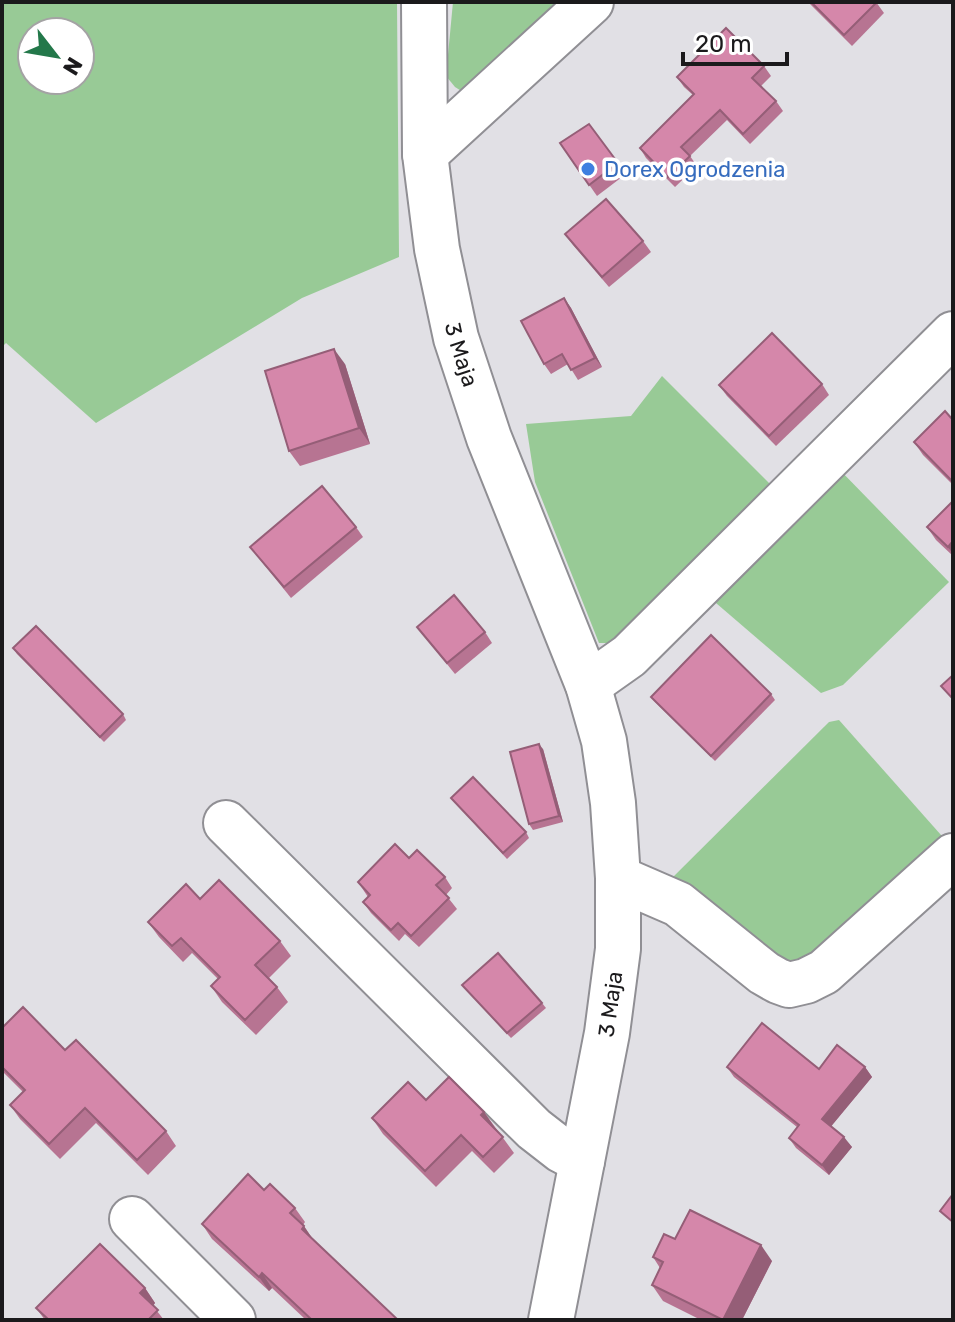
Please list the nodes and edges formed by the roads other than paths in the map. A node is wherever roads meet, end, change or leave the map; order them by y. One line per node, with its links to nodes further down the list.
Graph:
1 (424, 2): 3 (street, 3 Maja)
2 (591, 2): 3 (street)
3 (425, 154): 5 (street, 3 Maja)
4 (953, 334): 5 (street)
5 (588, 685): 8 (street, 3 Maja)
6 (226, 823): 9 (street)
7 (953, 856): 8 (street)
8 (618, 878): 9 (street, 3 Maja)
9 (582, 1161): 12 (street, 3 Maja)
10 (132, 1219): 11 (street)
11 (233, 1320)
12 (551, 1320)

